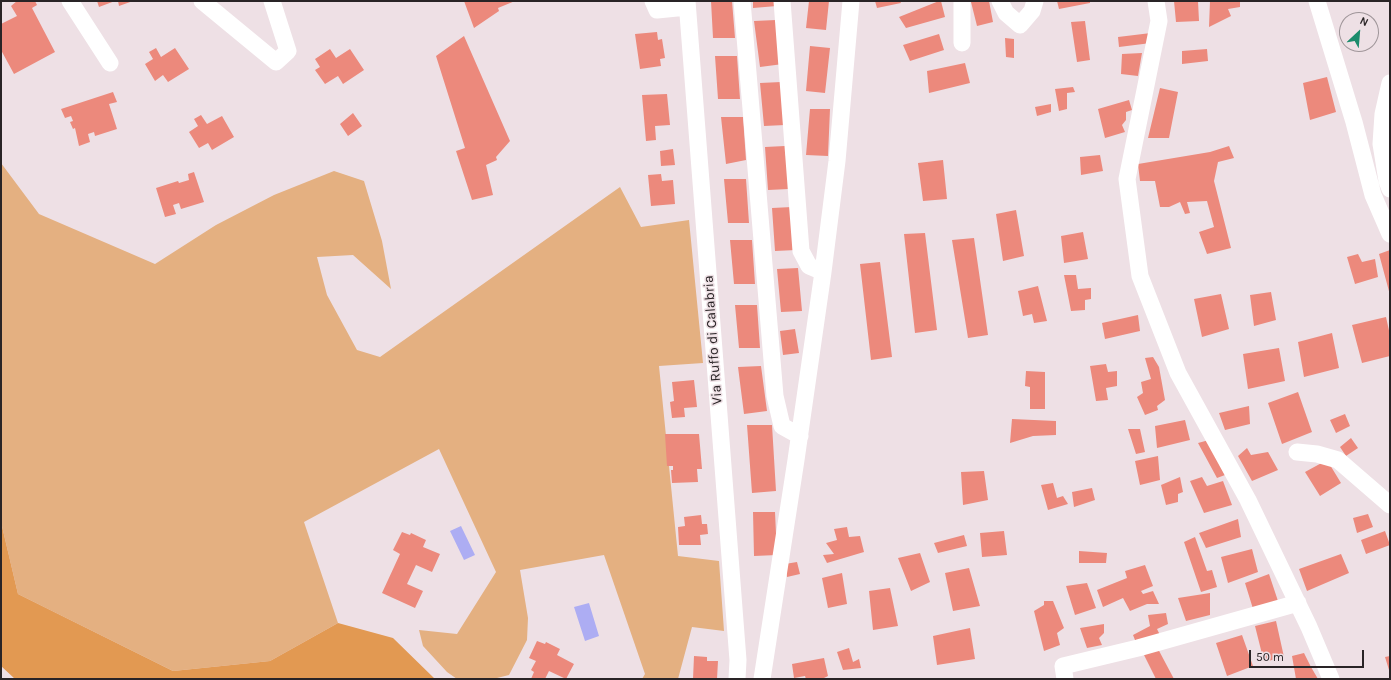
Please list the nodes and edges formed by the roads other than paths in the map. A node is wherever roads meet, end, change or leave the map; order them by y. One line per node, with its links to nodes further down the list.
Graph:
1 (70, 1): 15 (street)
2 (202, 1): 3 (street)
3 (272, 1)
4 (653, 1): 13 (street)
5 (742, 1): 21 (street)
6 (782, 1): 20 (street)
7 (851, 1): 20 (street)
8 (962, 1): 14 (street)
9 (1000, 1): 10 (street)
10 (1035, 1)
11 (1156, 1): 24 (street)
12 (1317, 1): 19 (street)
13 (687, 4): 25 (street, Via Ruffo di Calabria)
14 (962, 43)
15 (110, 63)
16 (1390, 84): 17 (street)
17 (1387, 119): 18 (street)
18 (1390, 188)
19 (1390, 234)
20 (823, 272): 21 (street)
21 (800, 436): 26 (street)
22 (1297, 452): 23 (street)
23 (1390, 505)
24 (1298, 604): 27 (street); 28 (street)
25 (737, 679)
26 (762, 679)
27 (1065, 679)
28 (1331, 679)

